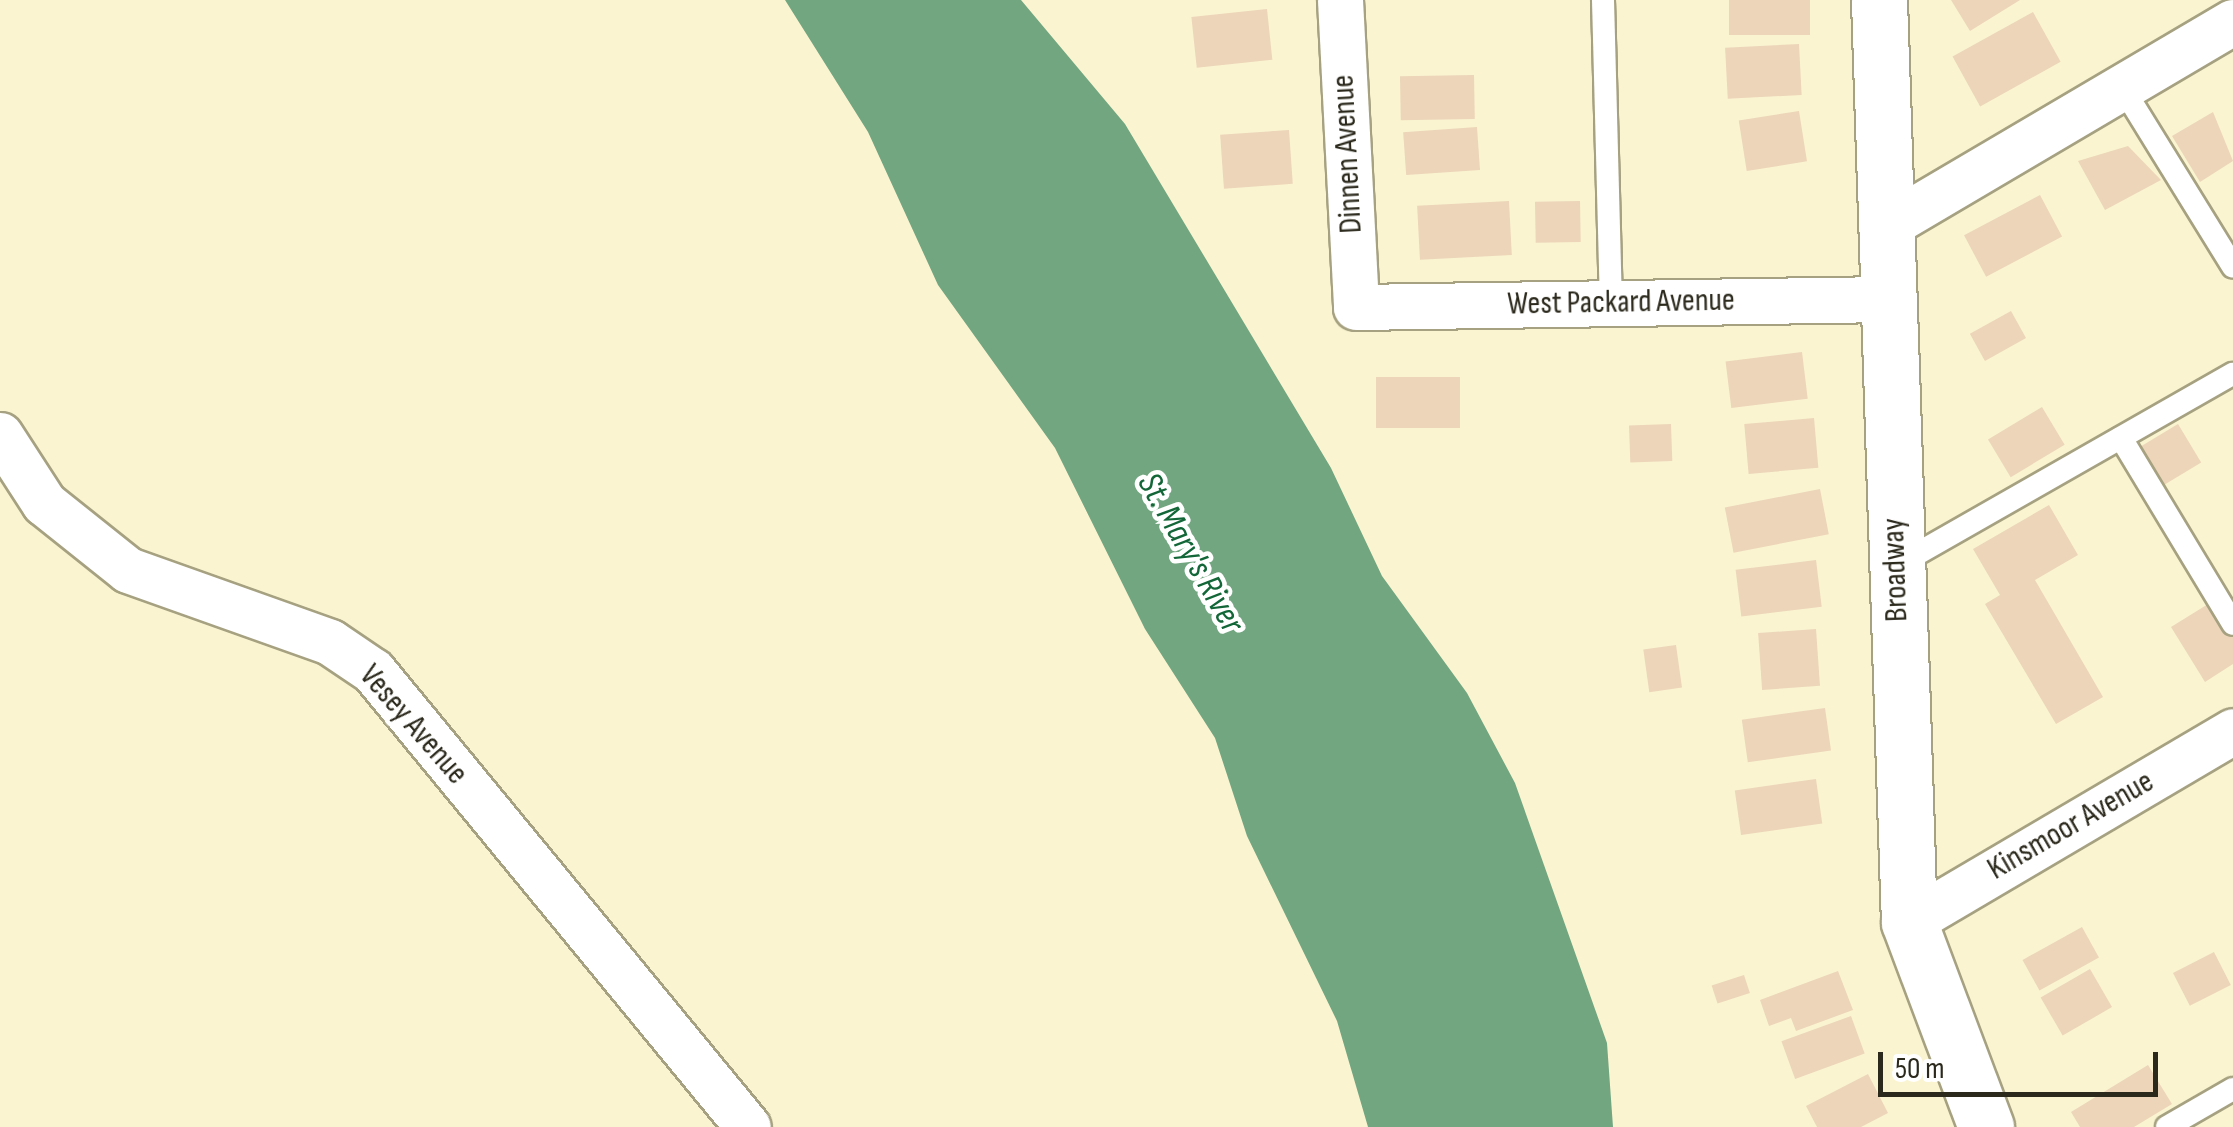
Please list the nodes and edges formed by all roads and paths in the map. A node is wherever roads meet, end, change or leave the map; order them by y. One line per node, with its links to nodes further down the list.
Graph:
1 (1340, 0): 10 (street, Dinnen Avenue)
2 (1603, 0): 9 (lane)
3 (1879, 0): 6 (main road, Broadway)
4 (2233, 22): 5 (street)
5 (2122, 87): 6 (street); 7 (lane)
6 (1888, 224): 8 (main road, Broadway)
7 (2233, 267)
8 (1886, 299): 9 (street, West Packard Avenue); 14 (main road, Broadway)
9 (1611, 304): 10 (street, West Packard Avenue)
10 (1356, 308)
11 (2233, 374): 13 (lane)
12 (0, 434): 19 (street, Vesey Avenue)
13 (2121, 438): 14 (lane); 15 (lane)
14 (1896, 566): 17 (main road, Broadway)
15 (2233, 624)
16 (2233, 731): 17 (street, Kinsmoor Avenue)
17 (1909, 922): 20 (main road, Broadway)
18 (2233, 1089): 21 (lane)
19 (748, 1127)
20 (1986, 1127)
21 (2166, 1127)

